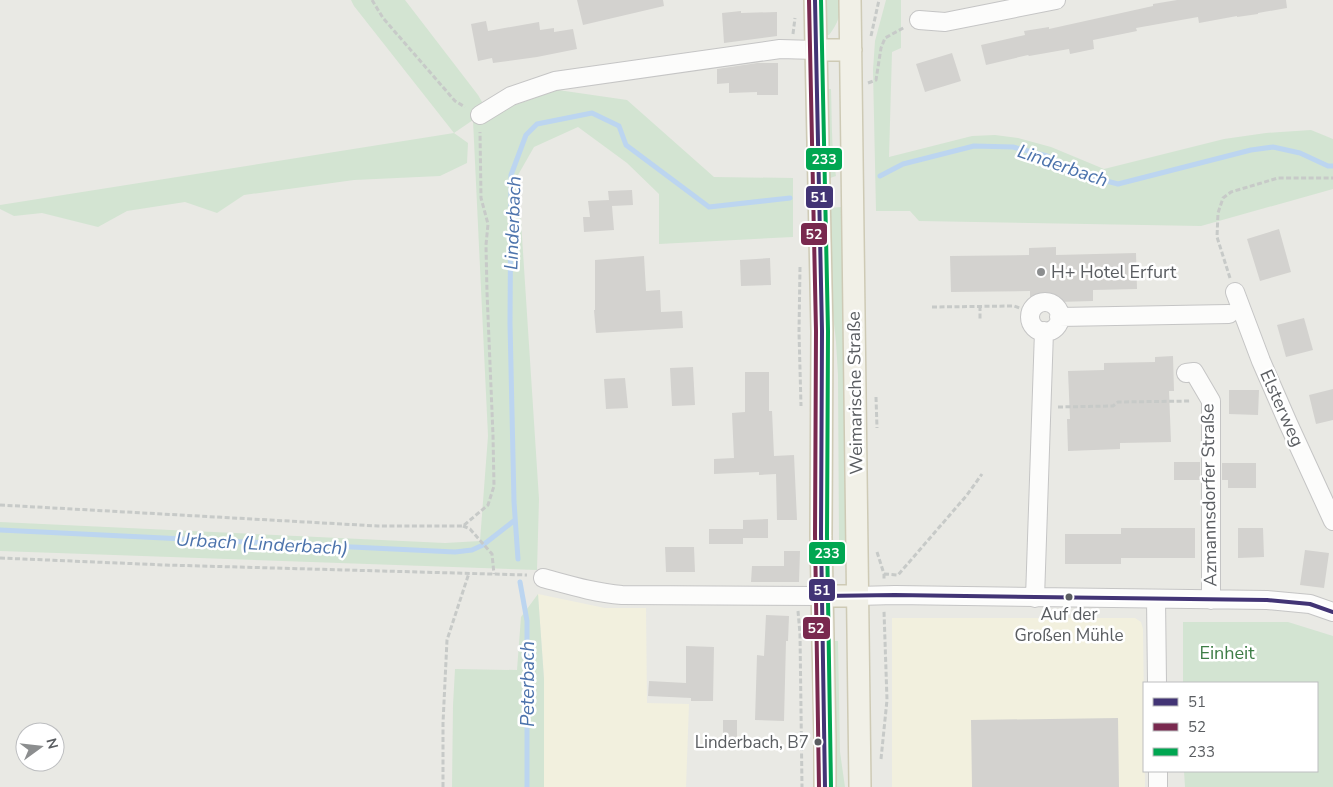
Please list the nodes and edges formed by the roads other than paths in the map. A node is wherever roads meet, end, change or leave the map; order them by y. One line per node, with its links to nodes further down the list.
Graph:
1 (815, 0): 5 (main road, Weimarische Straße)
2 (850, 0): 6 (main road, Weimarische Straße)
3 (1056, 0): 4 (street)
4 (918, 20)
5 (816, 50): 6 (main road); 7 (street); 15 (main road, Weimarische Straße)
6 (851, 50): 16 (main road, Weimarische Straße)
7 (480, 115)
8 (1235, 292): 13 (street, Elsterweg)
9 (1229, 314): 10 (street)
10 (1060, 317): 11 (street); 11 (street)
11 (1044, 331): 17 (street)
12 (1186, 373): 19 (street, Azmannsdorfer Straße)
13 (1333, 521)
14 (543, 578): 15 (street)
15 (822, 596): 16 (main road); 23 (main road, Weimarische Straße)
16 (857, 596): 17 (street, Azmannsdorfer Straße); 24 (main road, Weimarische Straße)
17 (1035, 598): 18 (street, Azmannsdorfer Straße)
18 (1156, 599): 19 (street, Azmannsdorfer Straße); 21 (street)
19 (1211, 600): 20 (street, Azmannsdorfer Straße)
20 (1333, 612)
21 (1157, 682)
22 (1158, 772): 25 (street)
23 (824, 787)
24 (860, 787)
25 (1158, 787)

